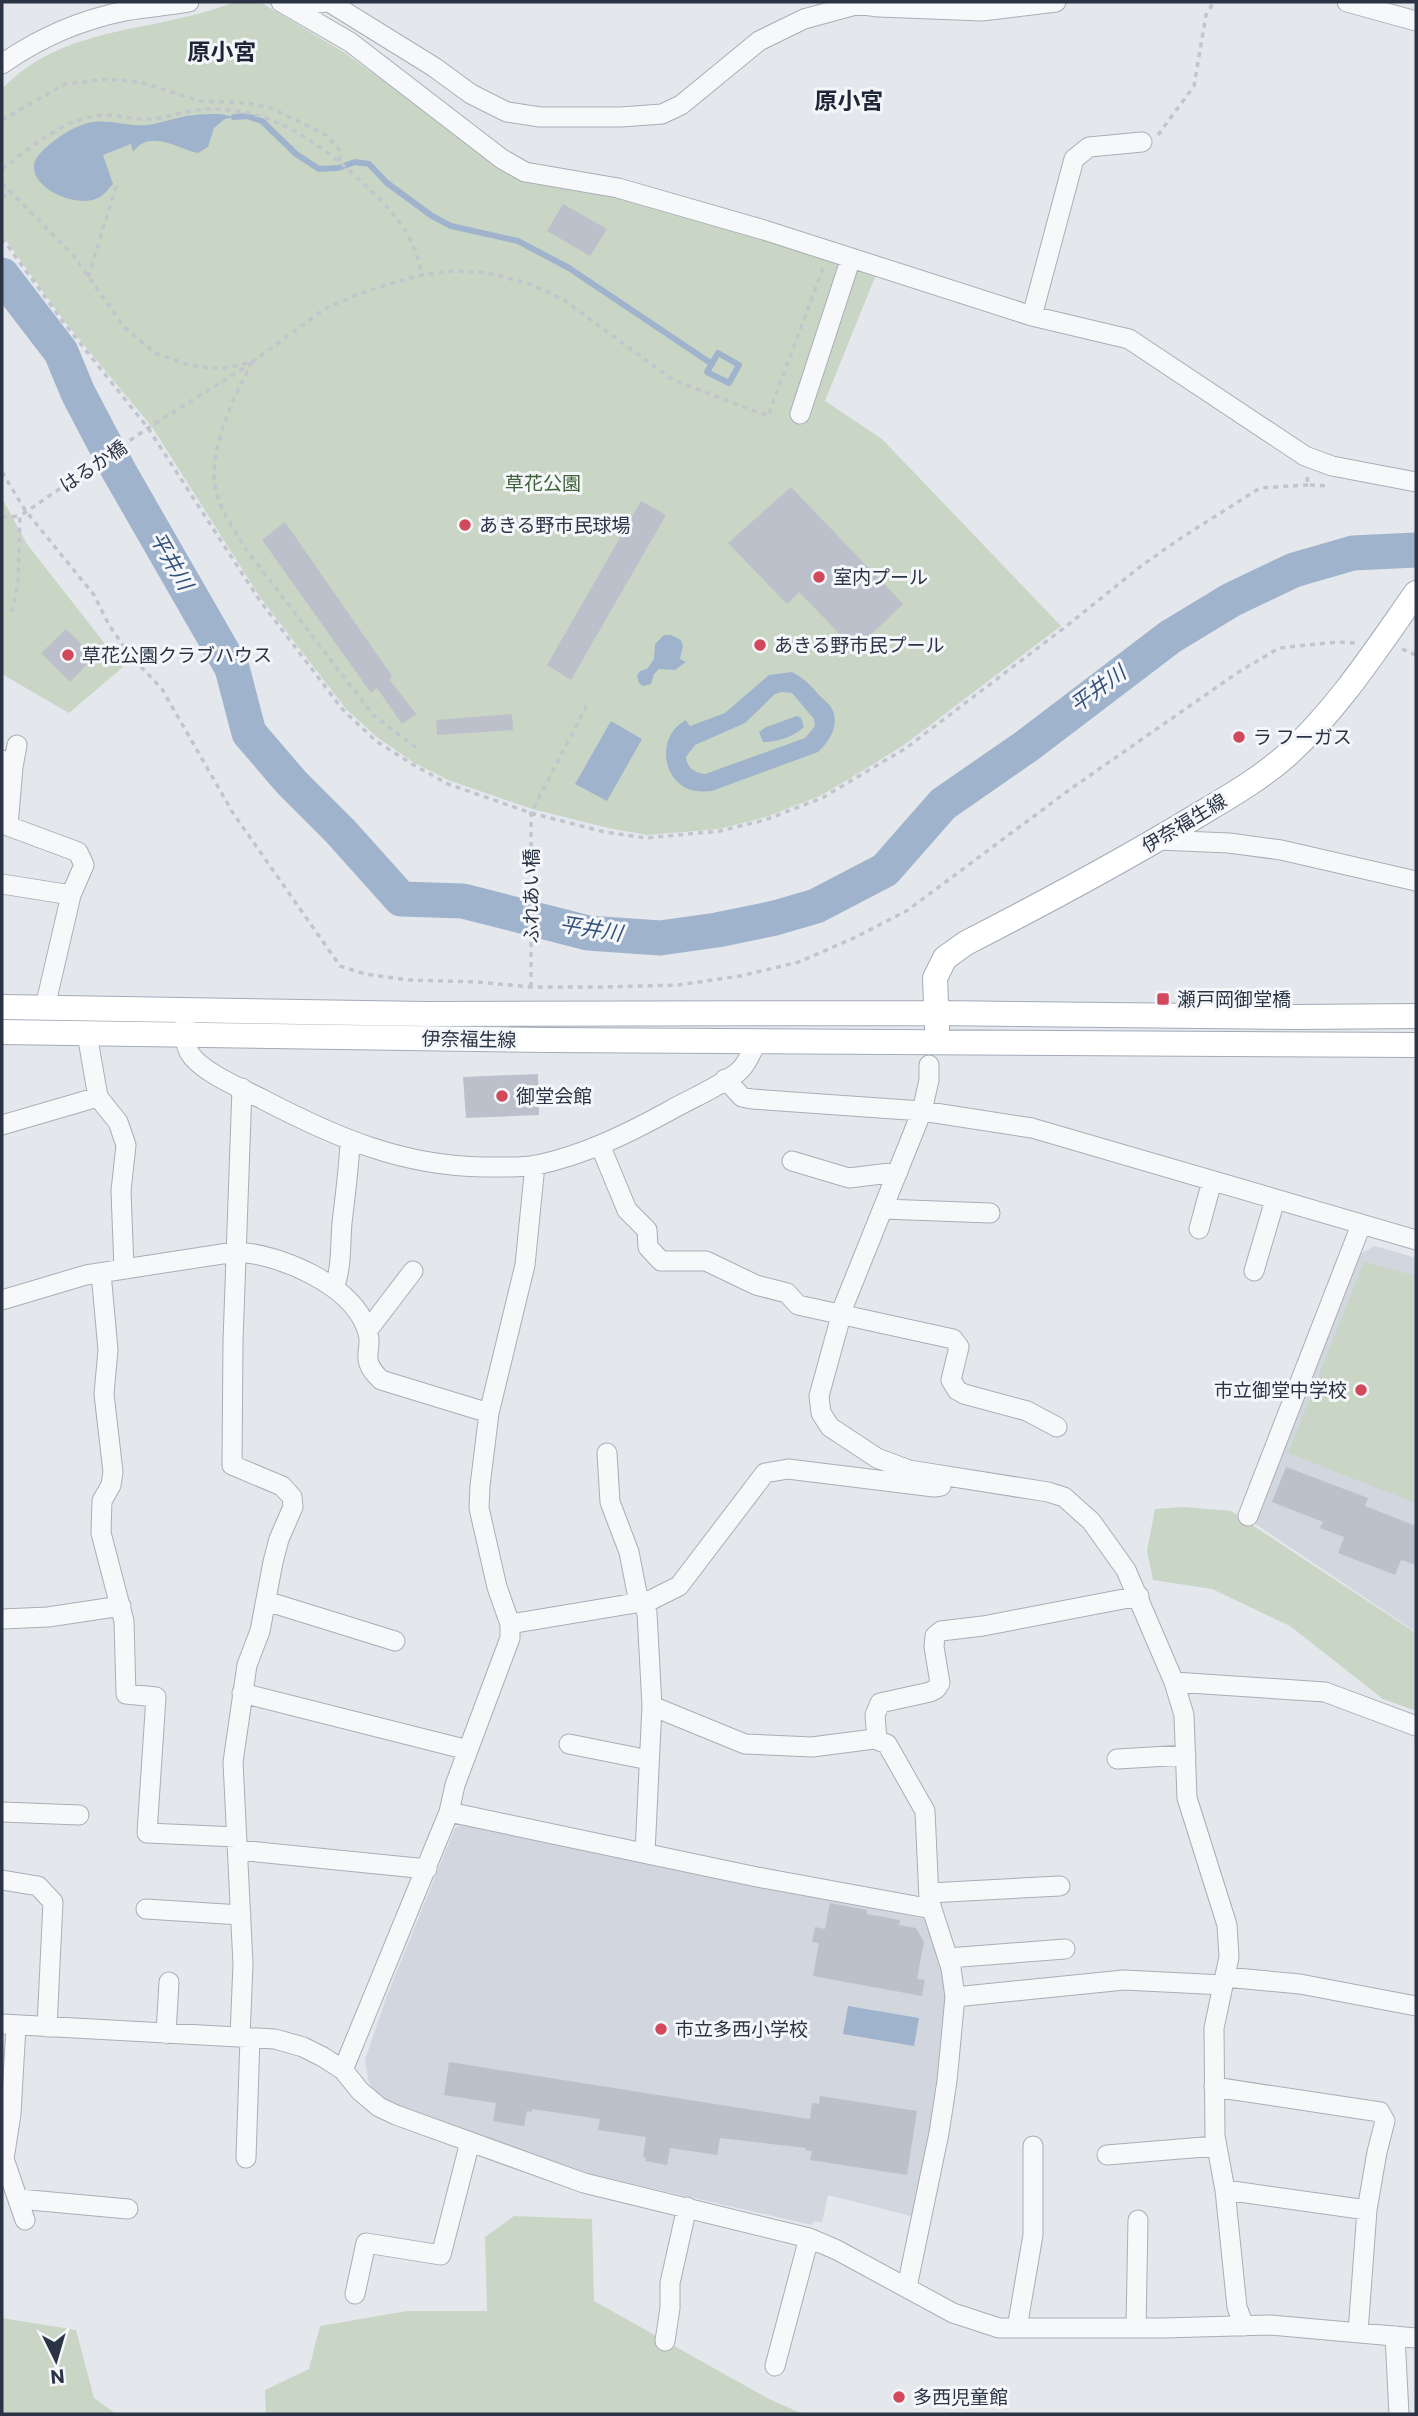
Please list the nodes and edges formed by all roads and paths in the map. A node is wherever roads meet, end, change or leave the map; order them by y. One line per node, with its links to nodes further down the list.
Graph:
1 (189, 2): 8 (street)
2 (1056, 2): 6 (street)
3 (1214, 2): 10 (path)
4 (1347, 2): 7 (street)
5 (284, 3): 6 (street); 18 (street)
6 (851, 3)
7 (1416, 21)
8 (2, 64)
9 (2, 120): 11 (path)
10 (1142, 142): 22 (street)
11 (341, 162): 12 (path); 20 (path)
12 (2, 169)
13 (2, 183): 16 (path)
14 (117, 184): 21 (path)
15 (2, 195): 16 (path)
16 (14, 197): 21 (path)
17 (2, 238): 25 (path)
18 (829, 251): 19 (street); 20 (path, はるか橋)
19 (851, 258): 22 (street); 24 (street)
20 (421, 275): 23 (path, はるか橋)
21 (89, 277): 23 (path)
22 (1032, 316): 27 (street)
23 (252, 362): 25 (path, はるか橋); 37 (path)
24 (800, 414)
25 (148, 428): 29 (path, はるか橋); 39 (path)
26 (2, 472): 29 (path)
27 (1416, 482)
28 (1308, 485): 39 (path)
29 (25, 510): 30 (path); 44 (path)
30 (20, 516): 31 (path); 33 (path)
31 (2, 517)
32 (1416, 593): 40 (main road, 伊奈福生線)
33 (12, 612)
34 (1338, 642): 44 (path)
35 (589, 701): 39 (path)
36 (17, 745): 38 (street)
37 (418, 749)
38 (7, 764): 43 (street)
39 (531, 813): 44 (path, ふれあい橋)
40 (1158, 839): 41 (street); 48 (main road, 伊奈福生線)
41 (1416, 881)
42 (2, 884): 43 (street)
43 (71, 895): 46 (street)
44 (531, 986)
45 (2, 1007): 46 (main road, 伊奈福生線)
46 (46, 1007): 47 (main road, 伊奈福生線)
47 (185, 1011): 48 (main road, 伊奈福生線); 52 (street)
48 (936, 1013): 49 (main road, 伊奈福生線); 55 (main road, 伊奈福生線)
49 (1416, 1016)
50 (2, 1032): 51 (main road, 伊奈福生線)
51 (88, 1034): 52 (main road, 伊奈福生線); 58 (street)
52 (185, 1036): 53 (main road, 伊奈福生線); 57 (street)
53 (758, 1041): 55 (main road, 伊奈福生線); 56 (street)
54 (1416, 1045): 55 (main road, 伊奈福生線)
55 (933, 1054): 59 (street)
56 (725, 1079): 59 (street); 62 (street)
57 (243, 1088): 61 (street); 73 (street)
58 (98, 1097): 60 (street); 74 (street)
59 (922, 1111): 65 (street); 66 (street)
60 (2, 1125)
61 (350, 1141): 64 (street); 78 (street)
62 (600, 1145): 64 (street); 80 (street)
63 (792, 1161): 65 (street)
64 (536, 1165): 82 (street)
65 (898, 1172): 68 (street)
66 (1212, 1181): 67 (street); 71 (street)
67 (1275, 1200): 70 (street); 75 (street)
68 (883, 1209): 69 (street); 80 (street)
69 (990, 1213)
70 (1361, 1225): 72 (street); 86 (street)
71 (1199, 1229)
72 (1416, 1240)
73 (235, 1252): 74 (street); 78 (street); 88 (street)
74 (124, 1269): 77 (street)
75 (1254, 1270)
76 (413, 1271): 81 (street)
77 (101, 1273): 79 (street); 90 (street)
78 (334, 1288): 81 (street)
79 (2, 1300)
80 (841, 1315): 83 (street); 85 (street)
81 (368, 1330): 82 (street)
82 (489, 1413): 92 (street)
83 (1057, 1427)
84 (607, 1453): 89 (street)
85 (965, 1480): 87 (street); 89 (street)
86 (1248, 1516)
87 (1139, 1596): 94 (street); 98 (street)
88 (266, 1601): 93 (street); 95 (street)
89 (642, 1602): 92 (street); 96 (street)
90 (121, 1606): 91 (street); 107 (street)
91 (2, 1619)
92 (510, 1624): 100 (street)
93 (395, 1640)
94 (1174, 1682): 97 (street); 101 (street)
95 (242, 1693): 100 (street); 107 (street)
96 (652, 1706): 98 (street); 103 (street)
97 (1416, 1726)
98 (877, 1740): 112 (street)
99 (569, 1744): 103 (street)
100 (468, 1750): 105 (street)
101 (1186, 1755): 102 (street); 117 (street)
102 (1117, 1759)
103 (649, 1760): 108 (street)
104 (2, 1812): 106 (street)
105 (449, 1812): 108 (street); 109 (street)
106 (79, 1815)
107 (238, 1844): 109 (street); 114 (street)
108 (645, 1853): 112 (street)
109 (427, 1869): 125 (street)
110 (2, 1880): 122 (street)
111 (1060, 1886): 112 (street)
112 (930, 1901): 116 (street)
113 (146, 1909): 114 (street)
114 (241, 1915): 124 (street)
115 (1065, 1949): 116 (street)
116 (948, 1958): 119 (street)
117 (1224, 1981): 119 (street); 120 (street); 126 (street)
118 (169, 1982): 123 (street)
119 (955, 1997): 140 (street)
120 (1416, 2006)
121 (9, 2025): 122 (street); 133 (street)
122 (47, 2027): 123 (street)
123 (166, 2034): 124 (street)
124 (245, 2038): 125 (street); 131 (street)
125 (343, 2070): 127 (street)
126 (1214, 2087): 129 (street); 136 (street)
127 (470, 2142): 134 (street); 141 (street)
128 (1033, 2146): 143 (street)
129 (1216, 2146): 130 (street); 132 (street)
130 (1107, 2155)
131 (246, 2158)
132 (1225, 2190): 136 (street); 142 (street)
133 (19, 2199): 135 (street); 137 (street)
134 (687, 2207): 139 (street); 148 (street)
135 (128, 2209)
136 (1367, 2210): 145 (street)
137 (25, 2220)
138 (1138, 2220): 144 (street)
139 (809, 2238): 140 (street); 149 (street)
140 (907, 2287): 143 (street)
141 (355, 2294)
142 (1244, 2326): 144 (street); 145 (street)
143 (1017, 2328): 144 (street)
144 (1136, 2328)
145 (1358, 2332): 146 (street)
146 (1395, 2336): 147 (street); 150 (street)
147 (1416, 2338)
148 (665, 2341)
149 (775, 2366)
150 (1399, 2414)

